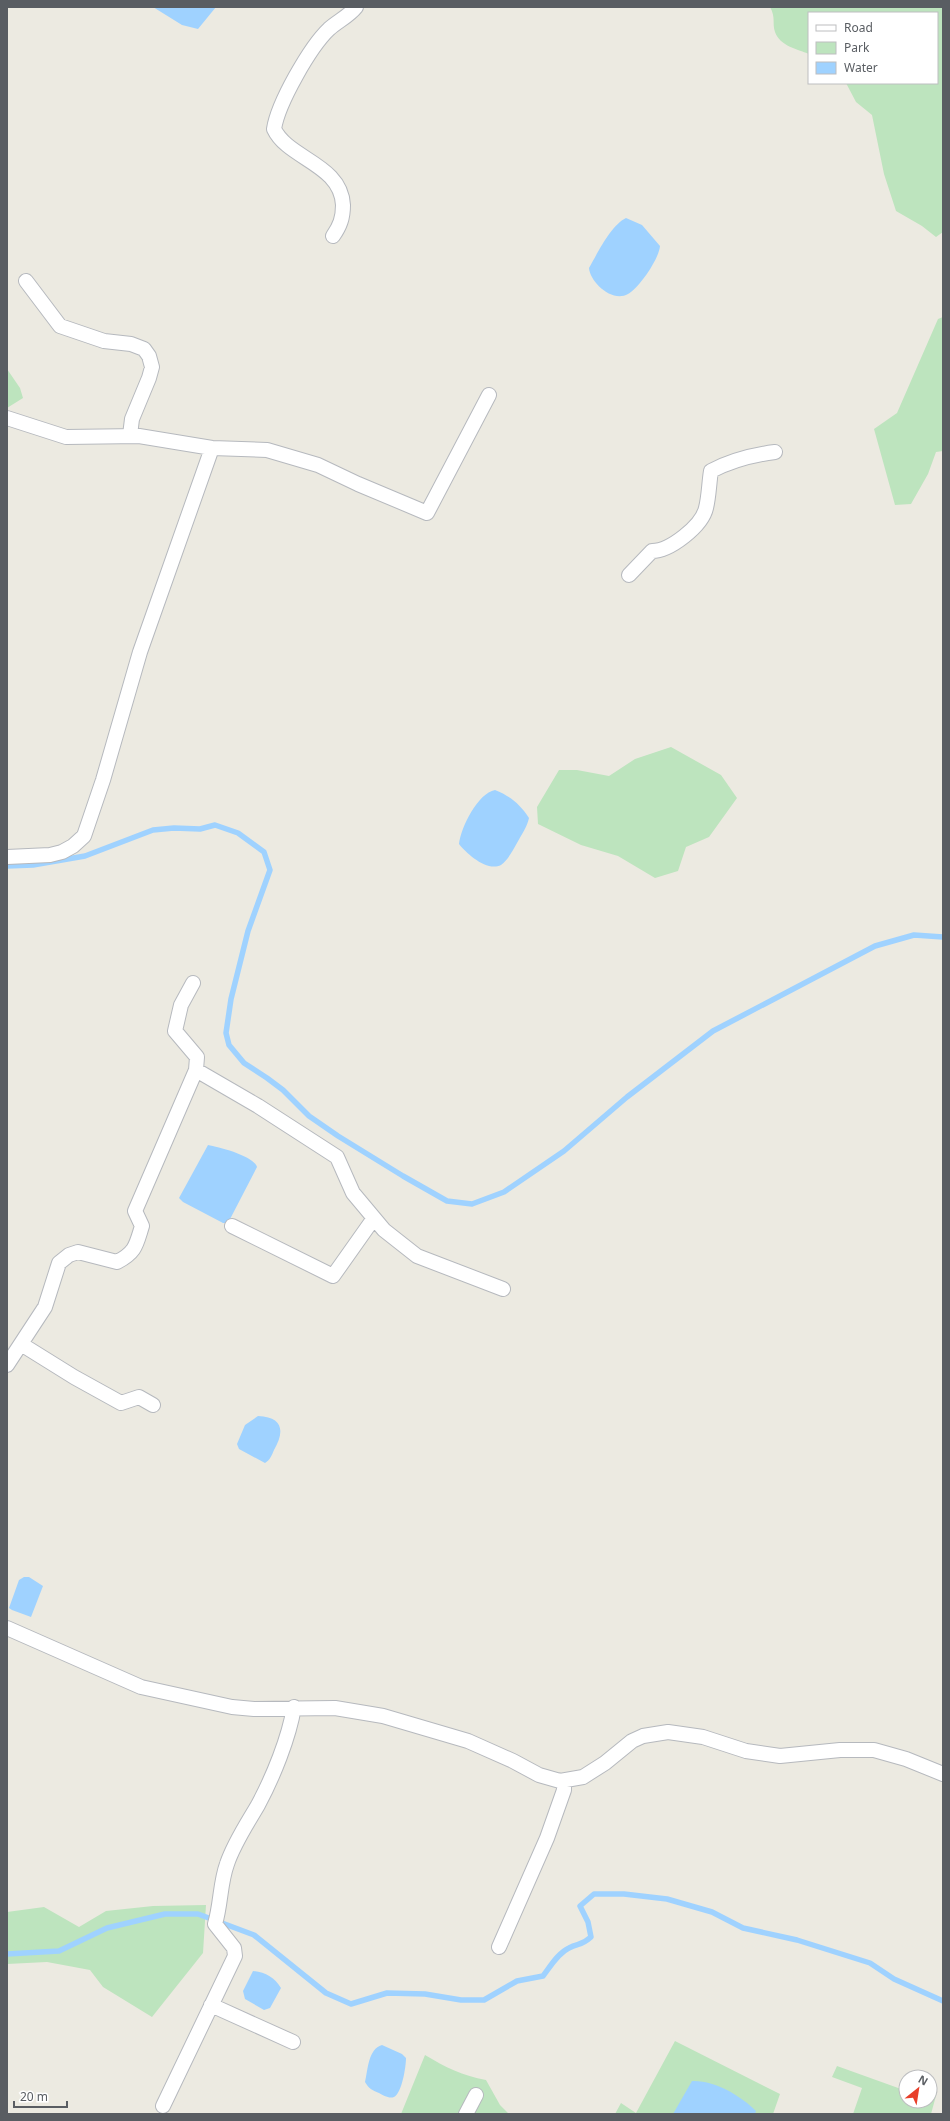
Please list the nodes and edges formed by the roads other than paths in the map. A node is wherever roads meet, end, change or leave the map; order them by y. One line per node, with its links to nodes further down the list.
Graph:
1 (356, 7): 2 (street)
2 (333, 236)
3 (26, 281): 6 (street)
4 (489, 395): 7 (street)
5 (7, 418): 6 (street)
6 (130, 435): 7 (street)
7 (212, 448): 10 (street)
8 (775, 452): 9 (street)
9 (629, 575)
10 (7, 857)
11 (193, 983): 12 (street)
12 (196, 1070): 13 (street); 16 (street)
13 (374, 1218): 14 (street); 15 (street)
14 (232, 1226)
15 (503, 1289)
16 (21, 1344): 17 (street); 18 (street)
17 (7, 1366)
18 (153, 1405)
19 (7, 1628): 20 (street)
20 (294, 1707): 22 (street); 24 (street)
21 (943, 1774): 22 (street)
22 (564, 1781): 23 (street)
23 (499, 1947)
24 (212, 2005): 25 (street); 27 (street)
25 (294, 2042)
26 (476, 2095): 28 (street)
27 (163, 2106)
28 (466, 2114)

